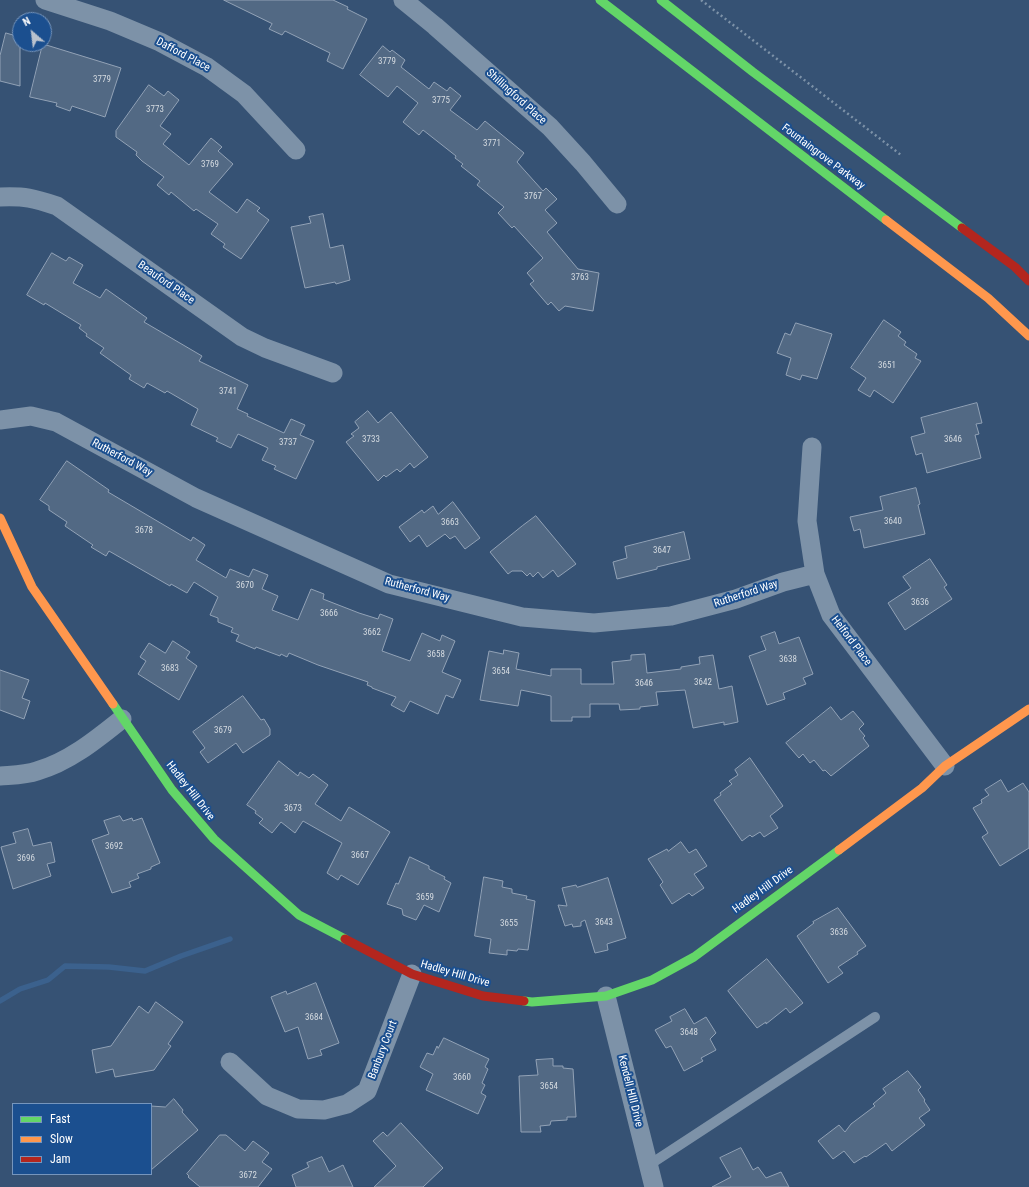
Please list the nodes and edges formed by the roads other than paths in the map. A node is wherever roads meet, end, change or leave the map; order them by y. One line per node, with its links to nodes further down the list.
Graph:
1 (45, 0): 5 (street, Dafford Place)
2 (403, 0): 7 (street, Shillingford Place)
3 (600, 0): 9 (street, Fountaingrove Parkway)
4 (661, 0): 8 (street)
5 (296, 150)
6 (0, 197): 10 (street, Beauford Place)
7 (617, 204)
8 (1029, 281)
9 (1029, 336)
10 (333, 373)
11 (0, 420): 14 (street, Rutherford Way)
12 (812, 447): 14 (street, Helford Place)
13 (0, 518): 16 (street, Hadley Hill Drive)
14 (815, 574): 17 (street, Helford Place)
15 (1029, 708): 17 (street, Hadley Hill Drive)
16 (122, 719): 18 (street); 19 (street, Hadley Hill Drive)
17 (945, 766): 20 (street, Hadley Hill Drive)
18 (0, 776)
19 (412, 974): 20 (street, Hadley Hill Drive); 22 (street, Banbury Court)
20 (606, 996): 23 (street, Kendell HIll Drive)
21 (875, 1017): 23 (lane)
22 (230, 1062)
23 (649, 1166): 24 (street, Kendell HIll Drive)
24 (654, 1187)

